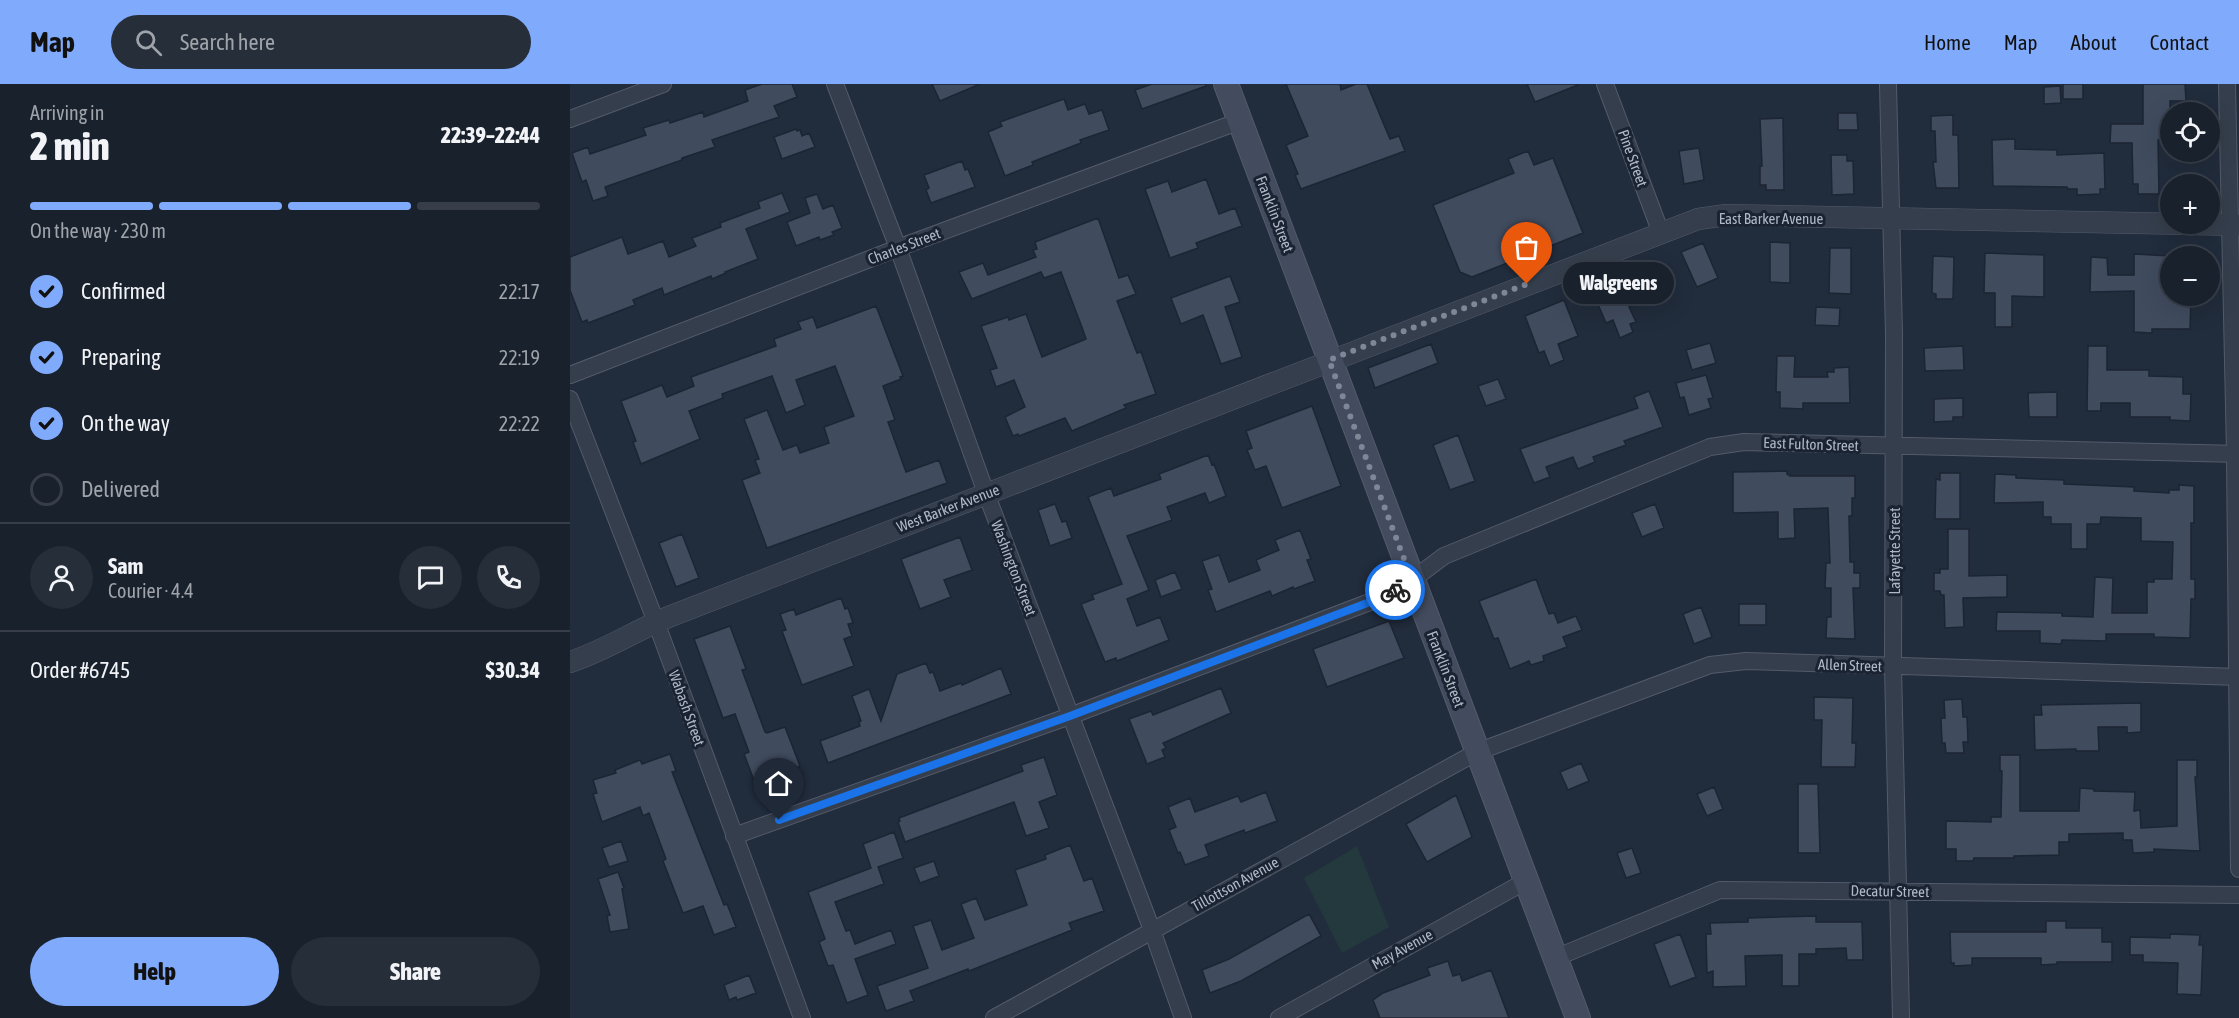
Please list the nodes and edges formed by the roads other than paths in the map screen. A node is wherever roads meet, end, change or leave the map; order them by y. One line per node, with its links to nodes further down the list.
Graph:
1 (663, 84): 7 (street)
2 (834, 84): 12 (street, Washington Street)
3 (1226, 84): 8 (main road, Franklin Street)
4 (1605, 84): 11 (street, Pine Street)
5 (1888, 84): 9 (street, Lafayette Street)
6 (2227, 84): 10 (street)
7 (570, 119)
8 (1240, 121): 12 (street, Charles Street); 13 (main road, Franklin Street)
9 (1892, 220): 10 (street, East Barker Avenue); 11 (street, East Barker Avenue); 16 (street, Lafayette Street)
10 (2235, 225): 17 (street)
11 (1661, 233): 13 (street, East Barker Avenue)
12 (898, 248): 14 (street, Charles Street); 18 (street, Washington Street)
13 (1329, 360): 18 (street, West Barker Avenue); 19 (main road, Franklin Street)
14 (570, 375)
15 (570, 399): 20 (street, Wabash Street)
16 (1892, 447): 17 (street, East Fulton Street); 19 (street, East Fulton Street); 22 (street, Lafayette Street)
17 (2237, 454): 23 (street)
18 (986, 493): 20 (street, West Barker Avenue); 24 (street, Washington Street)
19 (1412, 580): 24 (street, East Fulton Street); 25 (main road, Franklin Street)
20 (656, 622): 21 (street, West Barker Avenue); 26 (street, Wabash Street)
21 (570, 662)
22 (1893, 667): 23 (street, Allen Street); 25 (street, Allen Street); 29 (street, Lafayette Street)
23 (2237, 677): 27 (street)
24 (1070, 716): 26 (street, East Fulton Street); 31 (street, Washington Street)
25 (1477, 752): 28 (main road, Franklin Street); 31 (street, Tillottson Avenue)
26 (735, 836): 33 (street, Wabash Street)
27 (2239, 869)
28 (1526, 881): 32 (main road, Franklin Street); 36 (street, May Avenue)
29 (1896, 891): 30 (street, Decatur Street); 32 (street, Decatur Street); 38 (street, Lafayette Street)
30 (2239, 895)
31 (1152, 930): 34 (street, Tillottson Avenue); 35 (street, Washington Street)
32 (1555, 958): 37 (main road, Franklin Street)
33 (802, 1018)
34 (994, 1018)
35 (1183, 1018)
36 (1279, 1018)
37 (1578, 1018)
38 (1900, 1018)

